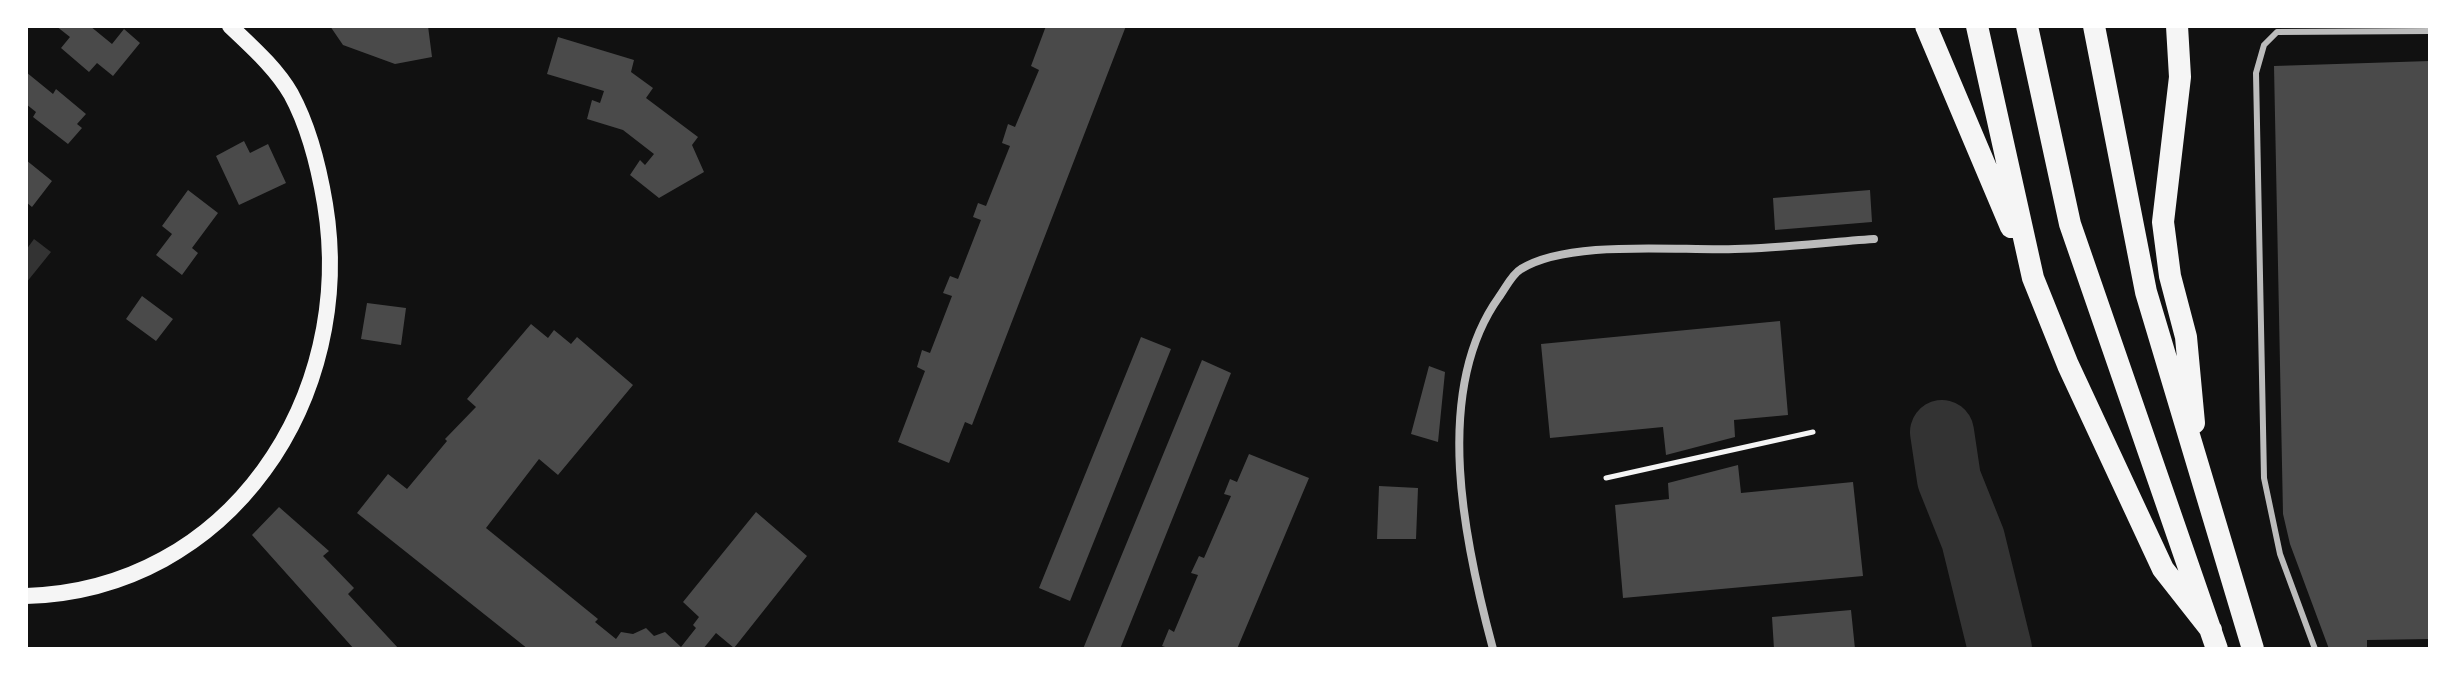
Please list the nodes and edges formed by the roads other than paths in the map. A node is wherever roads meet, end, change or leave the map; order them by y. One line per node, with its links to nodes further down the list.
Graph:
1 (230, 26): 11 (main road)
2 (1926, 26): 9 (highway)
3 (1977, 26): 9 (highway)
4 (2027, 26): 12 (highway)
5 (2094, 26): 10 (highway)
6 (2177, 26): 10 (highway)
7 (2430, 31): 15 (lane)
8 (1874, 239): 13 (street)
9 (2033, 278): 12 (highway)
10 (2199, 476): 14 (highway)
11 (26, 596)
12 (2214, 640)
13 (1493, 649)
14 (2253, 649)
15 (2315, 649)

